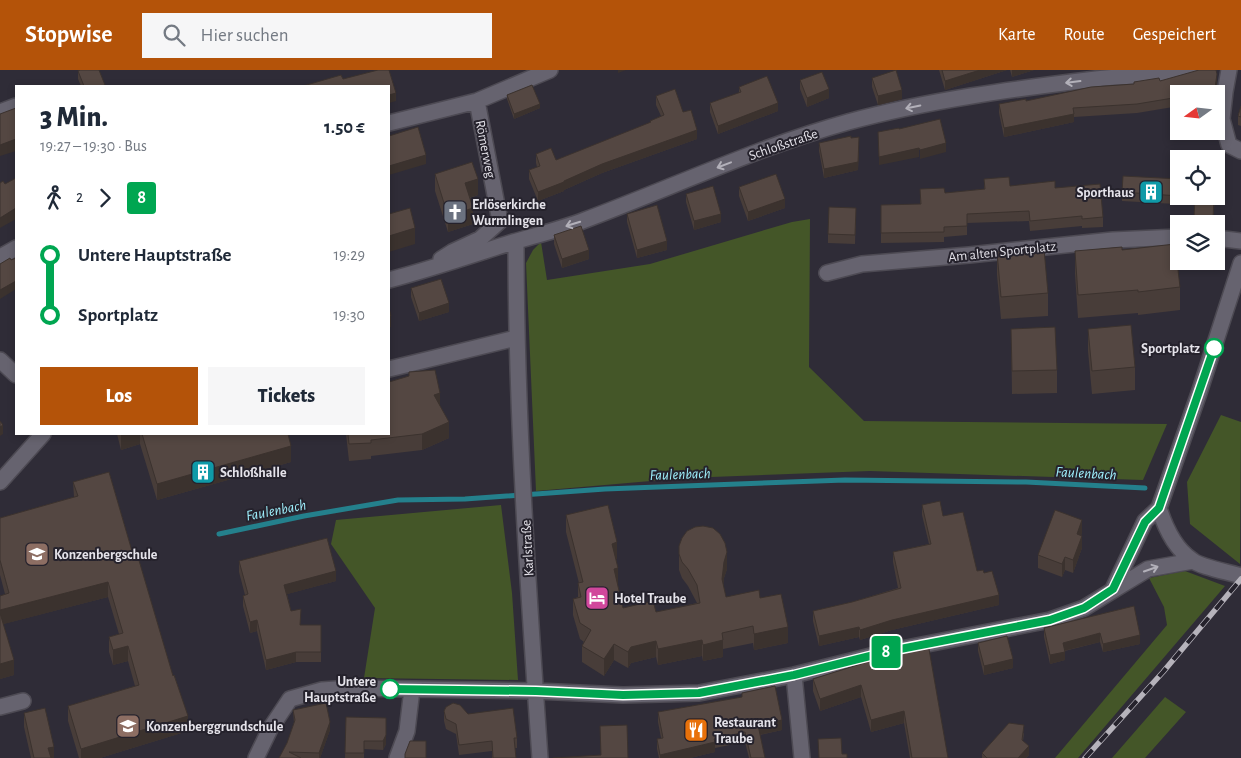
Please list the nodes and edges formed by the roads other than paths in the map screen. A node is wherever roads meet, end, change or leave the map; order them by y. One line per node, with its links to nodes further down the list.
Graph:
1 (550, 70): 4 (street, Römerweg)
2 (1191, 70): 12 (street, Schloßstraße, one-way to 12)
3 (1229, 70): 8 (street)
4 (477, 101): 7 (street, Römerweg); 16 (street, Römerweg)
5 (15, 106): 6 (street)
6 (0, 112)
7 (390, 122)
8 (1241, 151)
9 (1170, 237): 17 (street, Am alten Sportplatz)
10 (1225, 239): 11 (street)
11 (1241, 241)
12 (516, 242): 16 (street, Schloßstraße); 19 (street, Karlstraße)
13 (15, 249): 14 (street)
14 (0, 257)
15 (1241, 263): 25 (street)
16 (421, 272): 18 (street, Schloßstraße)
17 (827, 273)
18 (390, 280)
19 (516, 338): 21 (street); 31 (street, Karlstraße)
20 (0, 360): 22 (street)
21 (390, 369)
22 (15, 374)
23 (42, 435): 24 (street)
24 (0, 482)
25 (1159, 508): 26 (street); 28 (street)
26 (1193, 561): 27 (street); 28 (street, one-way to 26)
27 (1241, 576)
28 (1113, 589): 29 (street)
29 (794, 675): 31 (street); 37 (street)
30 (412, 689): 31 (street); 34 (street); 35 (street)
31 (536, 691): 36 (street, Karlstraße)
32 (23, 701): 33 (street)
33 (0, 707)
34 (256, 758)
35 (398, 758)
36 (540, 758)
37 (802, 758)

